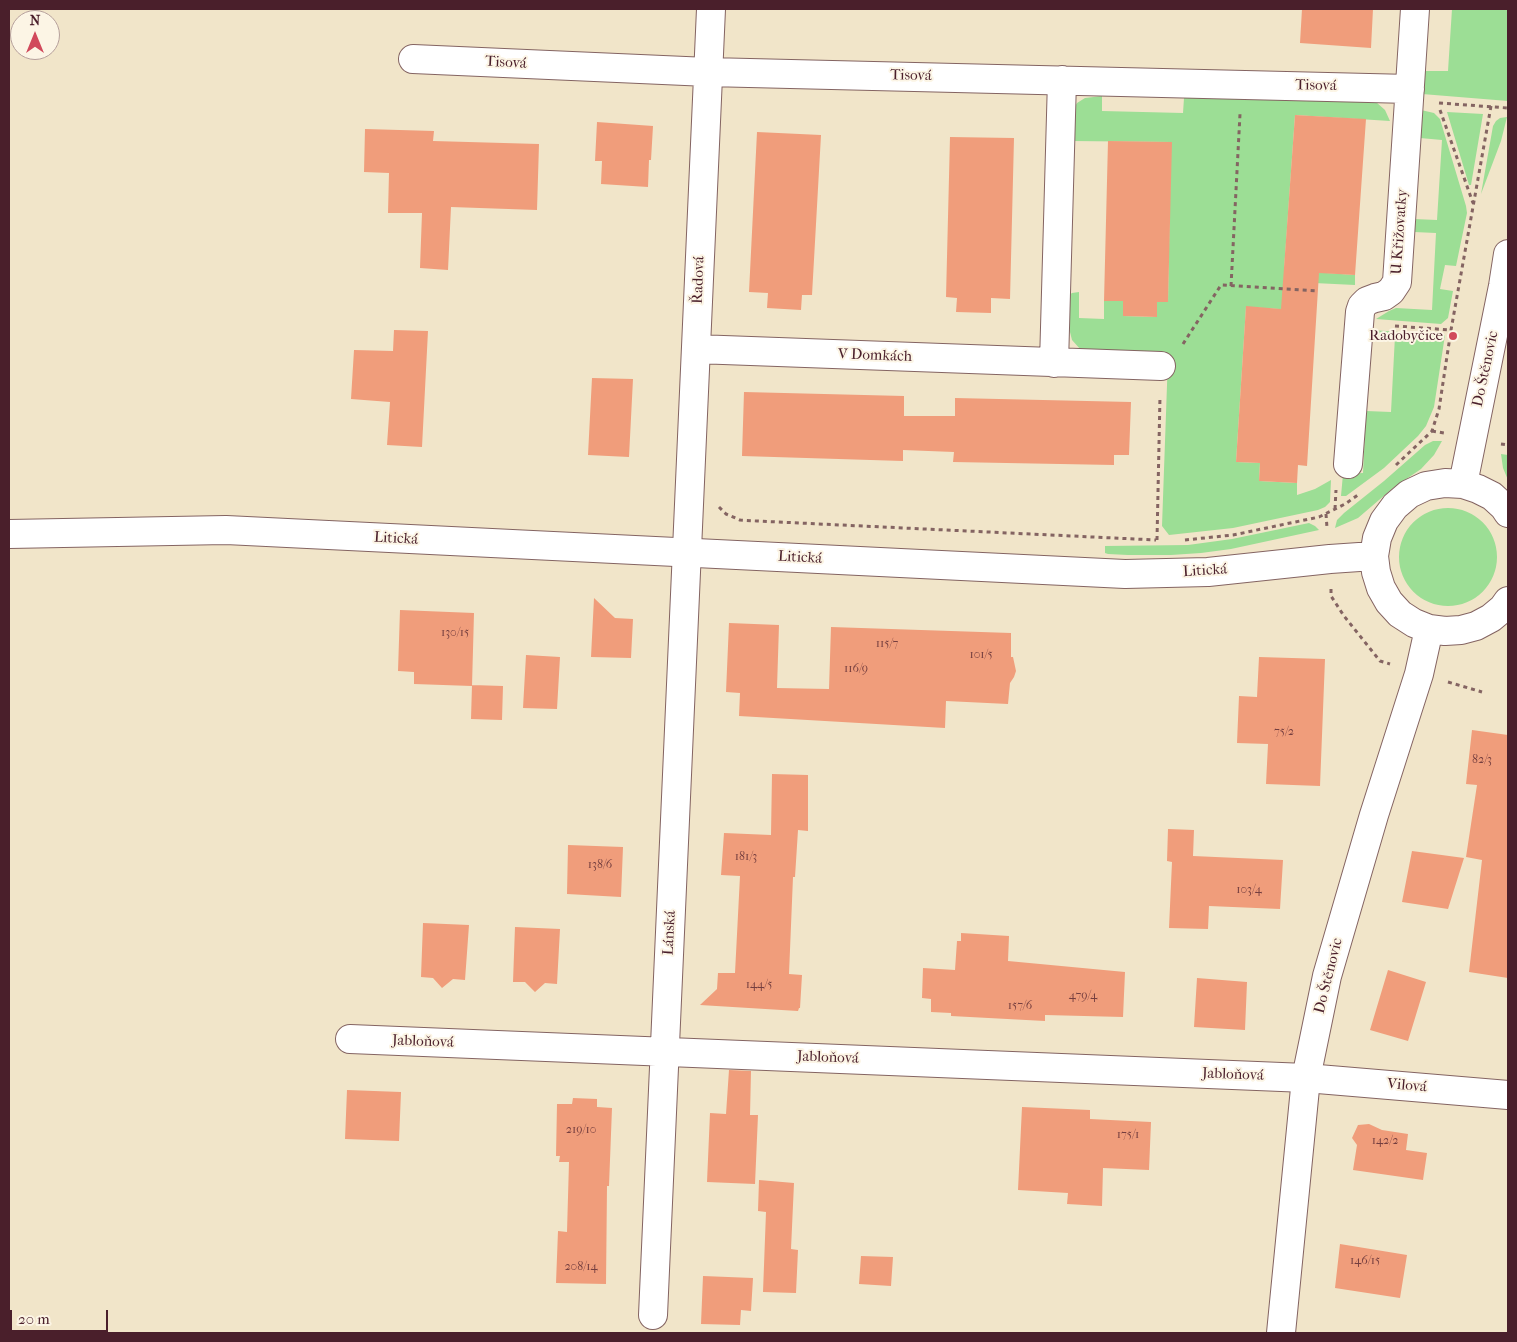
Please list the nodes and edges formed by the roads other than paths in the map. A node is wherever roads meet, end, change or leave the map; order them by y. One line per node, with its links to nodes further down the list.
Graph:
1 (711, 9): 4 (street, Řadová)
2 (1416, 9): 6 (street, U Křižovatky)
3 (413, 59): 4 (street, Tisová)
4 (708, 72): 5 (street, Tisová); 8 (street, Řadová)
5 (1062, 80): 6 (street, Tisová); 9 (street)
6 (1410, 88): 11 (street, U Křižovatky)
7 (1508, 254): 12 (street, Do Štěnovic)
8 (696, 348): 9 (street, V Domkách); 15 (street, Řadová)
9 (1054, 363): 10 (street, V Domkách)
10 (1161, 366)
11 (1348, 464)
12 (1463, 484): 13 (street); 16 (street)
13 (1508, 513)
14 (9, 534): 15 (street, Litická)
15 (687, 552): 16 (street, Litická); 20 (street, Lánská)
16 (1374, 556): 18 (street)
17 (1508, 600): 18 (street)
18 (1429, 628): 21 (street, Do Štěnovic)
19 (350, 1039): 20 (street, Jabloňová)
20 (664, 1052): 21 (street, Jabloňová); 23 (street, Lánská)
21 (1306, 1078): 22 (street, Vilová); 24 (street, Do Štěnovic)
22 (1508, 1095)
23 (653, 1315)
24 (1281, 1333)

